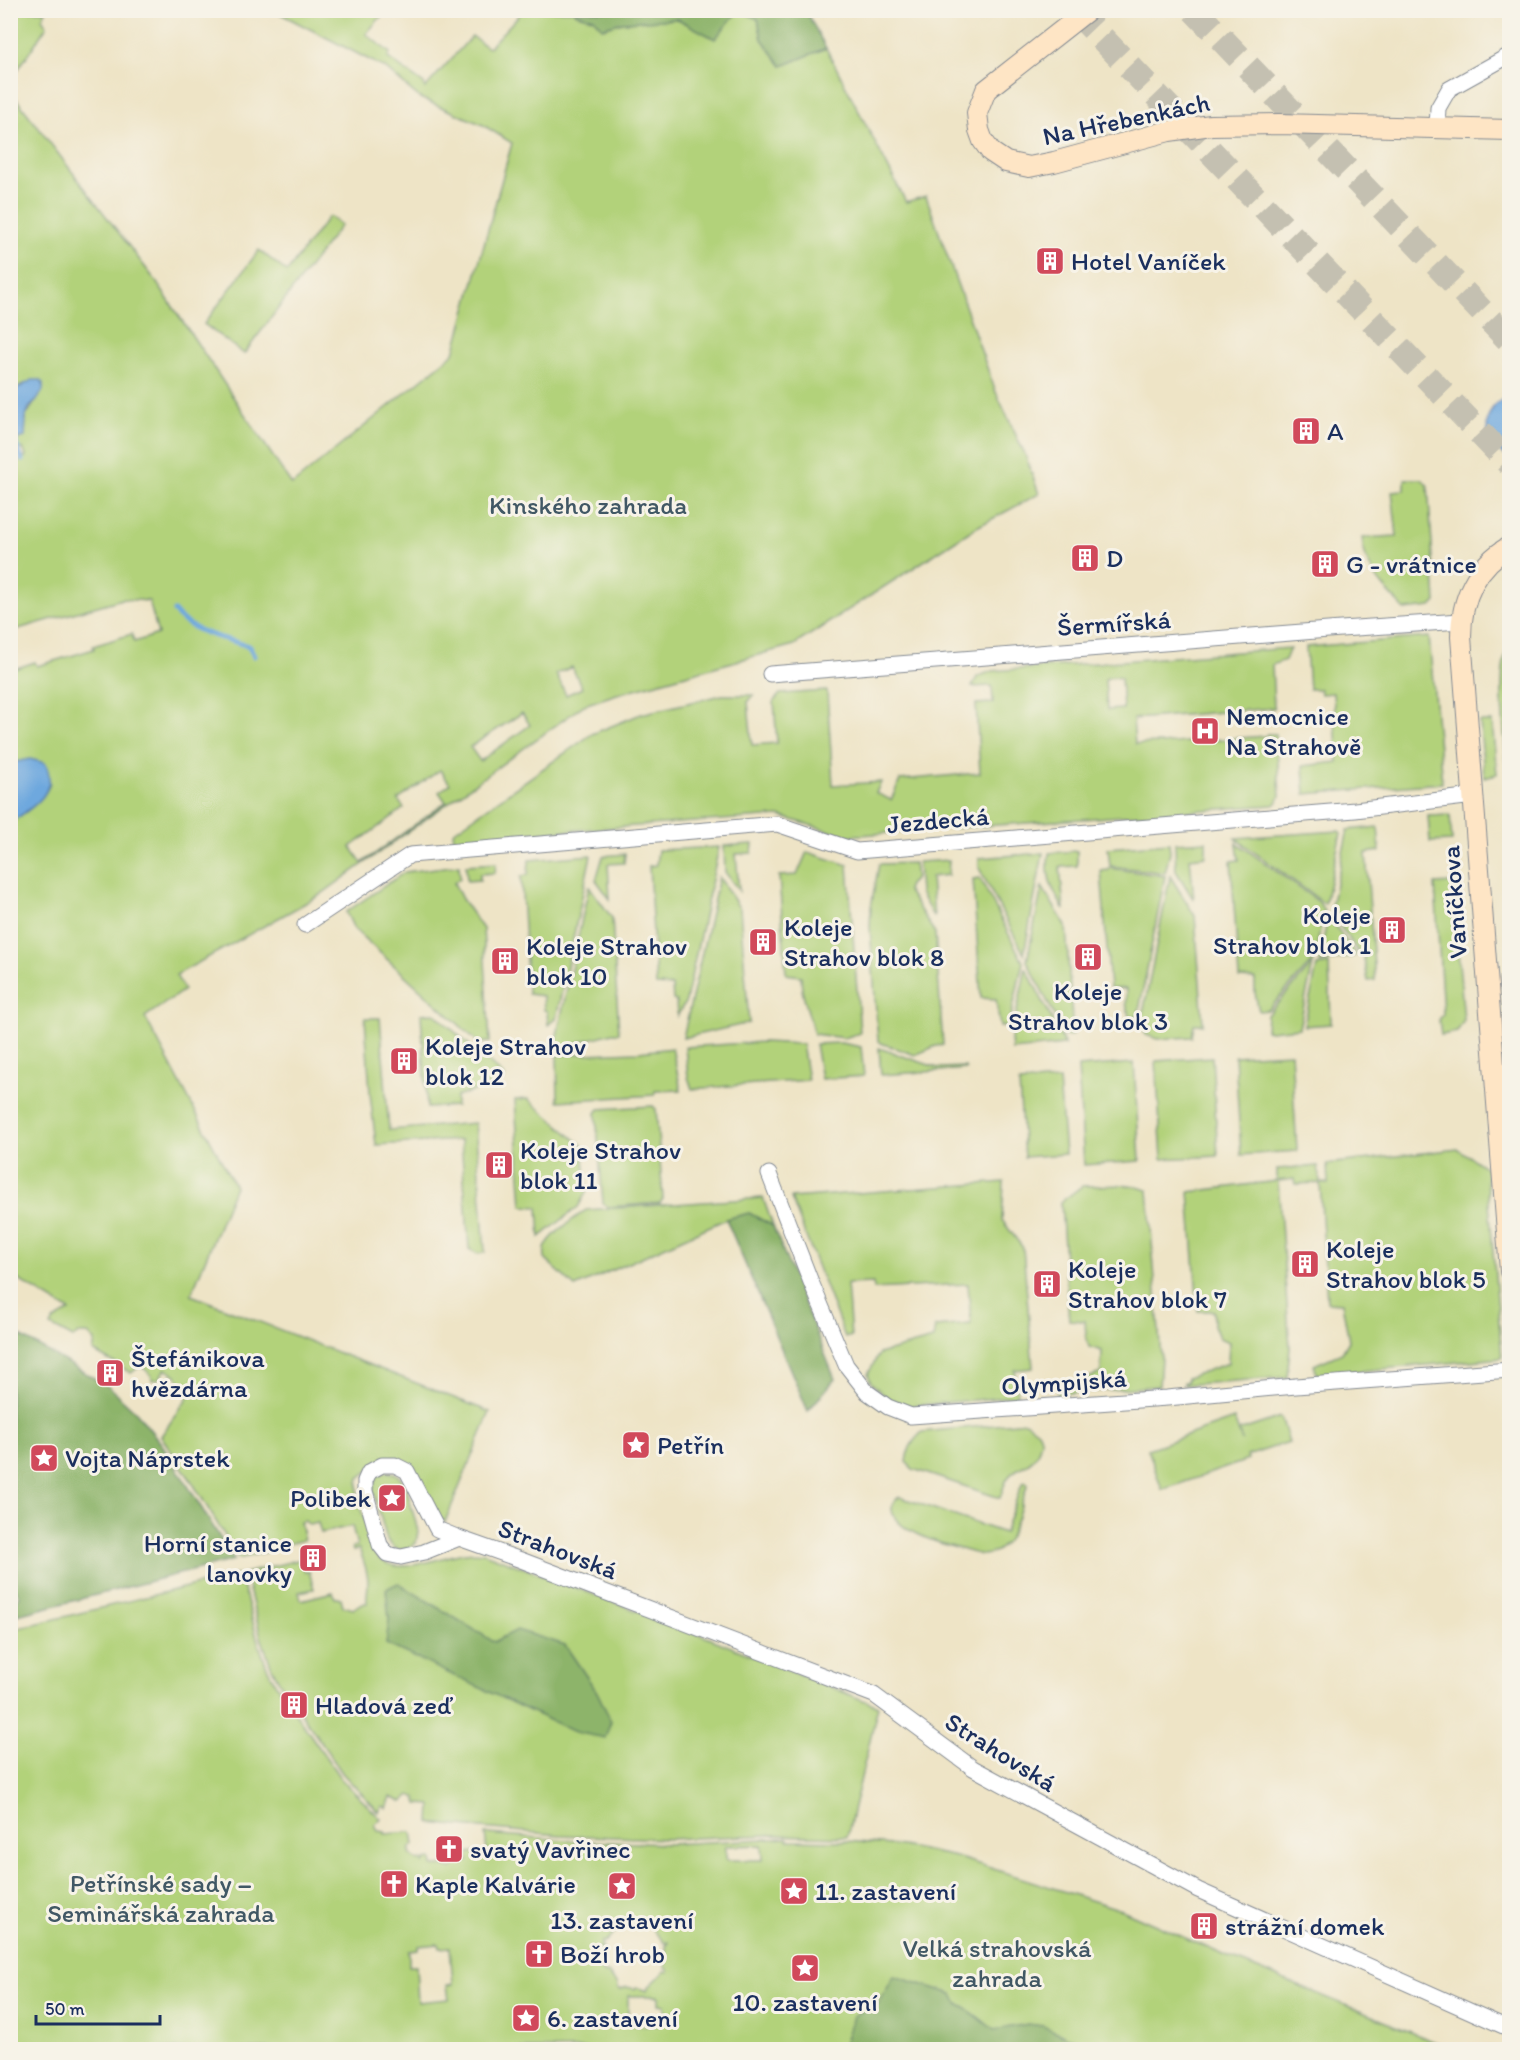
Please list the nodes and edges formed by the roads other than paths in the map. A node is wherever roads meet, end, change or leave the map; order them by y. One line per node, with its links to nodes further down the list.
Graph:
1 (1088, 10): 3 (main road, Na Hřebenkách)
2 (1509, 56): 3 (street)
3 (1437, 128): 4 (main road, Na Hřebenkách)
4 (1509, 130)
5 (1509, 546): 6 (main road, Vaníčkova)
6 (1461, 621): 7 (street, Šermířská); 8 (main road, Vaníčkova)
7 (770, 674)
8 (1474, 796): 9 (street, Jezdecká); 11 (main road, Vaníčkova)
9 (305, 925)
10 (769, 1174): 12 (street, Olympijská)
11 (1509, 1271)
12 (1509, 1370)
13 (459, 1538): 13 (street, Strahovská); 14 (street, Strahovská)
14 (1509, 2029)

